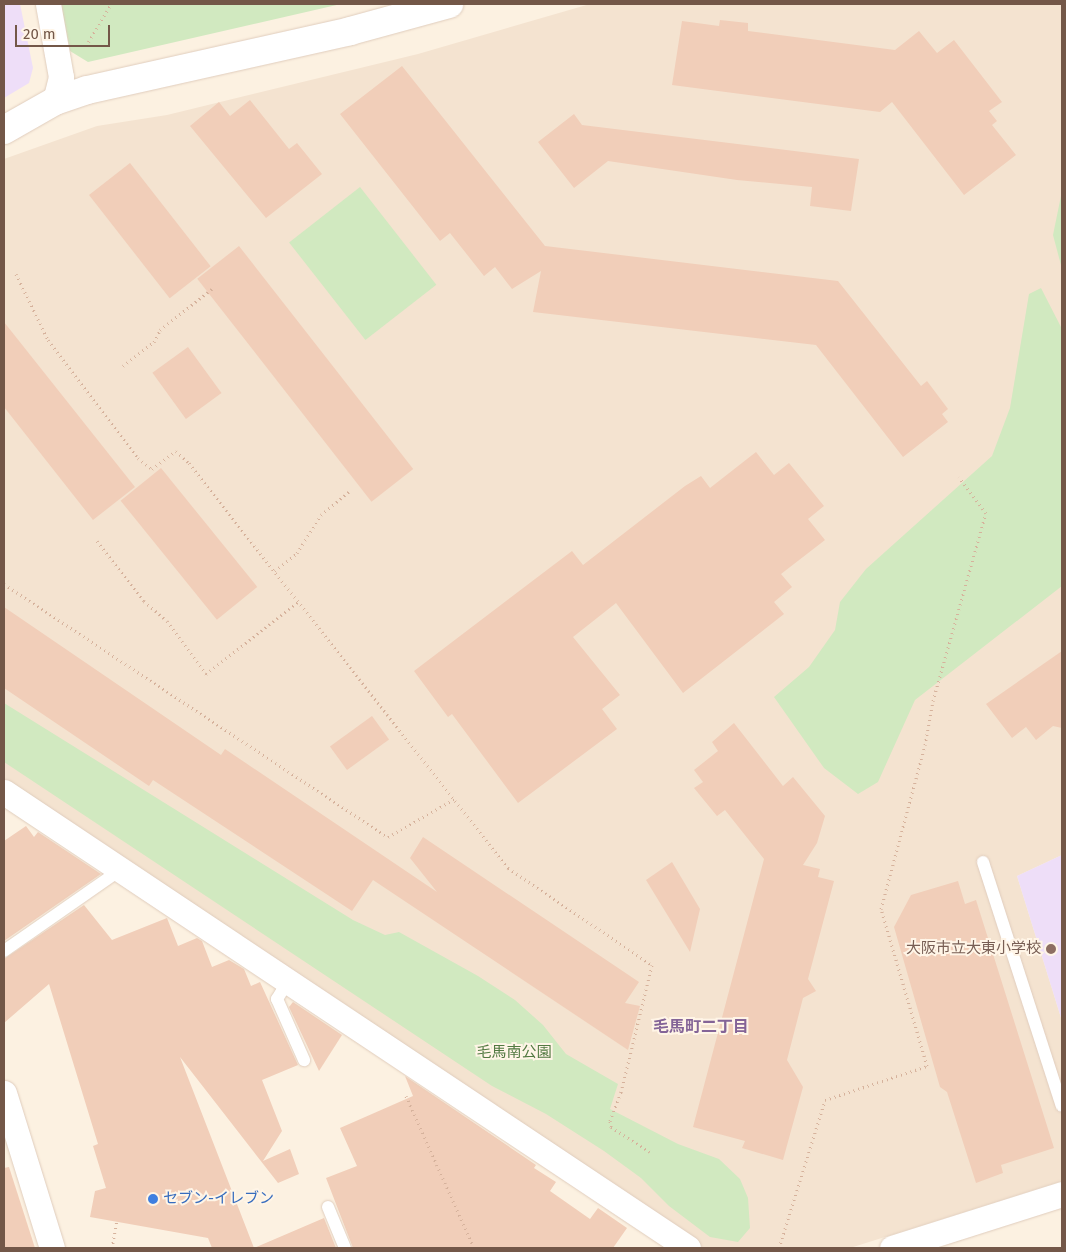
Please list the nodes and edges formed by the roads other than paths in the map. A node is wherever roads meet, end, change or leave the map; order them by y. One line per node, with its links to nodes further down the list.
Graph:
1 (48, 4): 3 (street)
2 (449, 4): 3 (street)
3 (55, 101): 4 (street)
4 (4, 130)
5 (4, 792): 7 (street)
6 (983, 862): 12 (lane)
7 (120, 870): 8 (lane); 9 (street)
8 (4, 952)
9 (287, 983): 10 (lane); 17 (street)
10 (304, 1060)
11 (4, 1093): 15 (street)
12 (1062, 1106)
13 (1062, 1194): 18 (street)
14 (328, 1207): 16 (lane)
15 (52, 1248)
16 (345, 1248)
17 (688, 1248)
18 (892, 1248)

